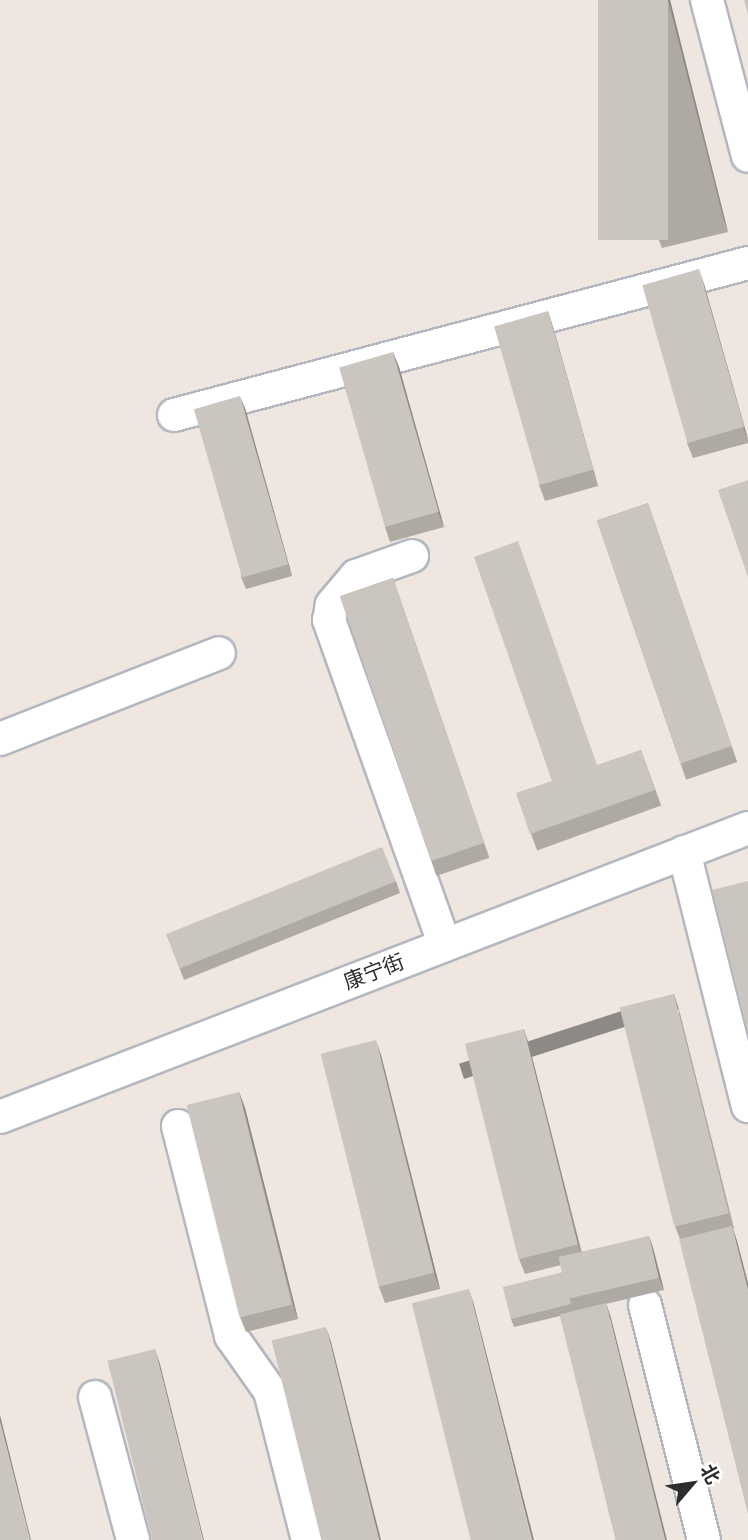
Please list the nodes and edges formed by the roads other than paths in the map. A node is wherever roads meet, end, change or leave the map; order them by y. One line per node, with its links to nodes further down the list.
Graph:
1 (707, 0): 2 (street)
2 (748, 156)
3 (748, 263): 4 (street)
4 (174, 415)
5 (412, 556): 10 (street)
6 (219, 653): 7 (street)
7 (0, 739)
8 (748, 828): 9 (street, 康宁街)
9 (684, 852): 10 (street, 康宁街); 11 (street)
10 (446, 945): 12 (street, 康宁街)
11 (748, 1106)
12 (0, 1117)
13 (178, 1126): 17 (street)
14 (645, 1305): 18 (street)
15 (95, 1397): 16 (street)
16 (133, 1540)
17 (308, 1540)
18 (704, 1540)

